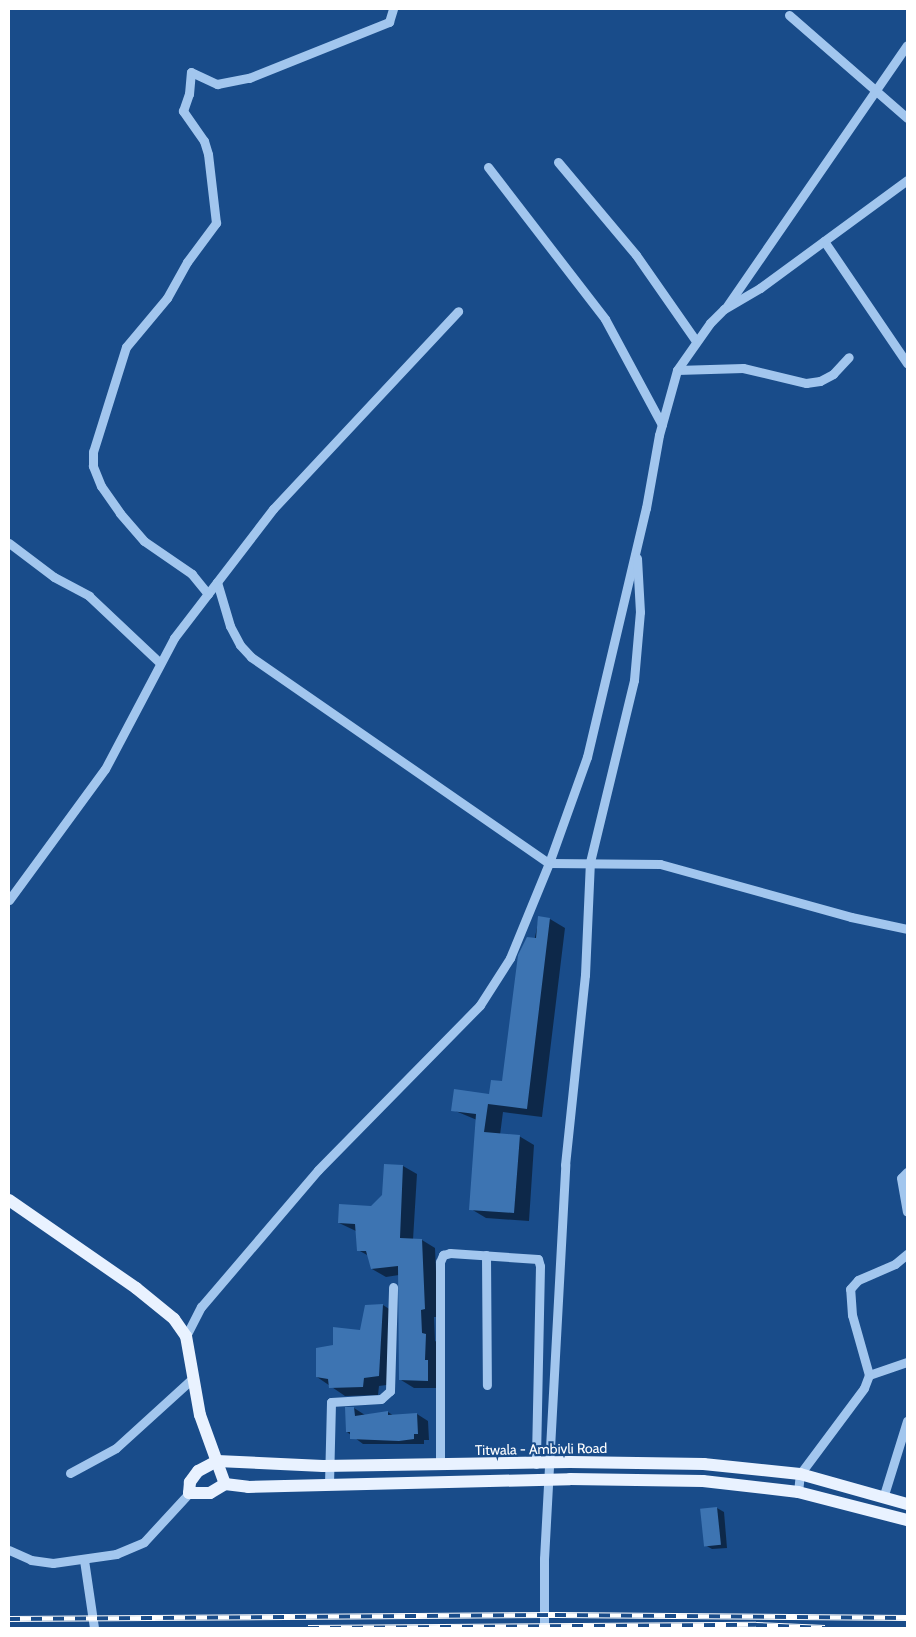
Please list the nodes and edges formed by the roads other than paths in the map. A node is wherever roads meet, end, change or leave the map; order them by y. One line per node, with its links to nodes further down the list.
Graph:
1 (393, 9): 20 (street)
2 (790, 15): 4 (street)
3 (907, 45): 4 (street)
4 (878, 91): 5 (street); 10 (street)
5 (907, 118)
6 (558, 162): 12 (street)
7 (488, 167): 16 (street)
8 (907, 180): 9 (street)
9 (824, 241): 10 (street); 14 (street)
10 (724, 309): 12 (street)
11 (458, 311): 19 (street)
12 (696, 342): 15 (street)
13 (849, 357): 15 (street)
14 (907, 362)
15 (677, 370): 16 (street)
16 (662, 425): 18 (street)
17 (9, 543): 21 (street)
18 (636, 548): 22 (street); 23 (street)
19 (217, 582): 20 (street); 23 (street)
20 (208, 594): 21 (street)
21 (160, 663): 24 (street)
22 (590, 862): 23 (street); 25 (street); 54 (street)
23 (549, 863): 32 (street)
24 (9, 900)
25 (907, 929)
26 (907, 1172): 28 (street)
27 (9, 1200): 32 (main road)
28 (907, 1211)
29 (907, 1254): 34 (street)
30 (486, 1255): 36 (street); 39 (street); 40 (street)
31 (393, 1287): 41 (street)
32 (186, 1336): 35 (main road)
33 (907, 1362): 34 (street)
34 (869, 1375): 43 (street)
35 (194, 1377): 38 (main road); 42 (street)
36 (487, 1385)
37 (907, 1421): 48 (street)
38 (217, 1461): 41 (main road, Titwala - Ambivli Road); 44 (main road); 47 (main road)
39 (536, 1464): 40 (main road, Titwala - Ambivli Road); 43 (main road, Titwala - Ambivli Road)
40 (440, 1465): 41 (main road, Titwala - Ambivli Road)
41 (330, 1466): 45 (street)
42 (70, 1473)
43 (800, 1474): 46 (street); 48 (main road, Titwala - Ambivli Road)
44 (224, 1484): 45 (main road); 47 (main road)
45 (329, 1484): 46 (main road)
46 (798, 1492): 50 (main road)
47 (189, 1493): 52 (street)
48 (882, 1498): 49 (main road, Titwala - Ambivli Road)
49 (907, 1504)
50 (907, 1520)
51 (9, 1550): 52 (street)
52 (84, 1560): 53 (street)
53 (94, 1628)
54 (544, 1628)

